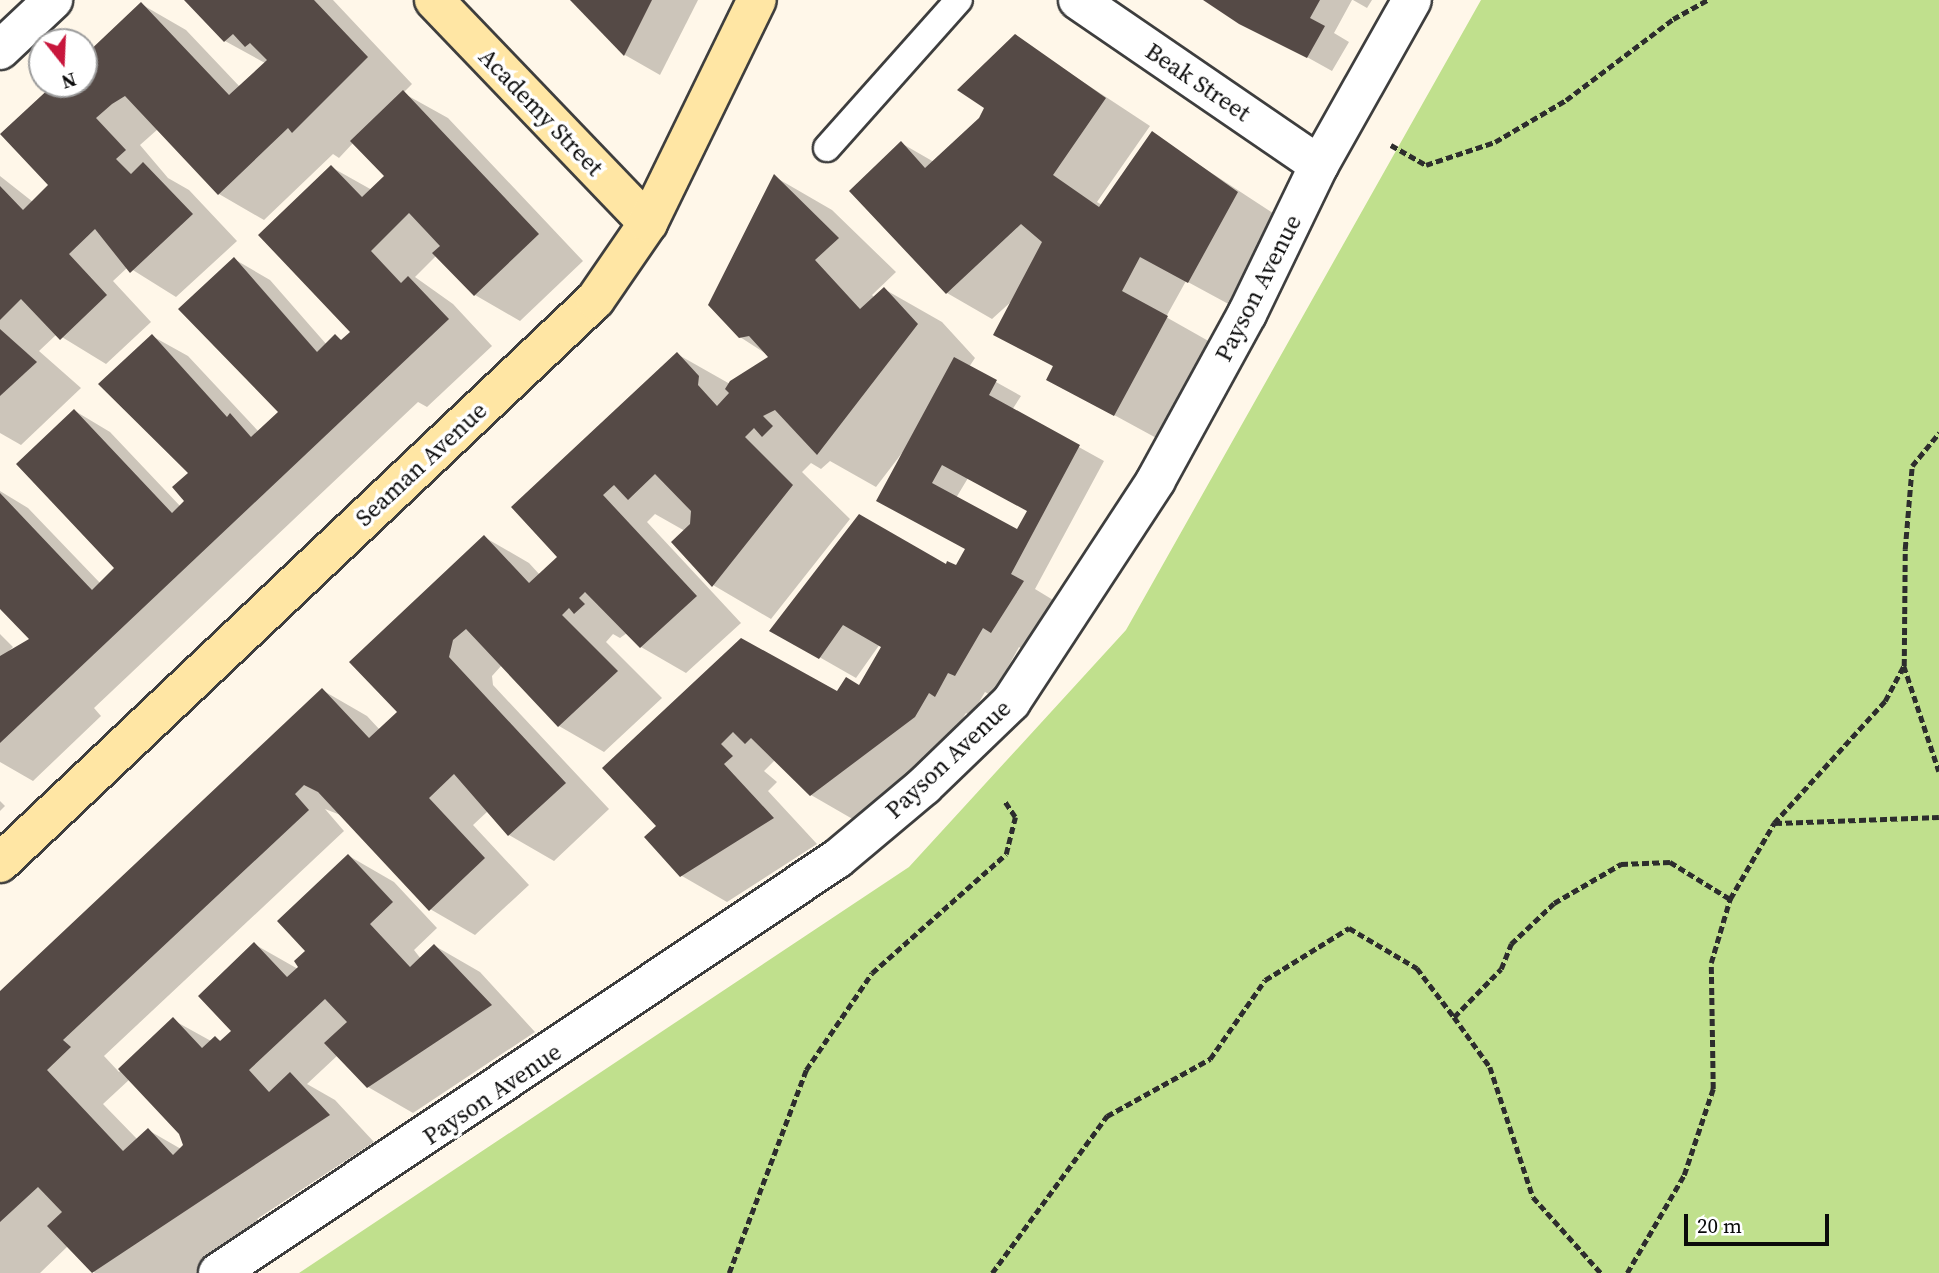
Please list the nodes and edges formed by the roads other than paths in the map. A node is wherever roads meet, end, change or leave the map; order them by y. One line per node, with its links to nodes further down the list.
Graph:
1 (53, 0): 7 (street)
2 (433, 0): 10 (street, Academy Street)
3 (757, 0): 10 (street, Seaman Avenue)
4 (959, 0): 8 (lane)
5 (1078, 0): 9 (street, Beak Street)
6 (1412, 0): 9 (street, Payson Avenue)
7 (0, 50)
8 (827, 148)
9 (1319, 165): 12 (street, Payson Avenue)
10 (648, 223): 11 (street, Seaman Avenue)
11 (0, 863)
12 (218, 1273)

